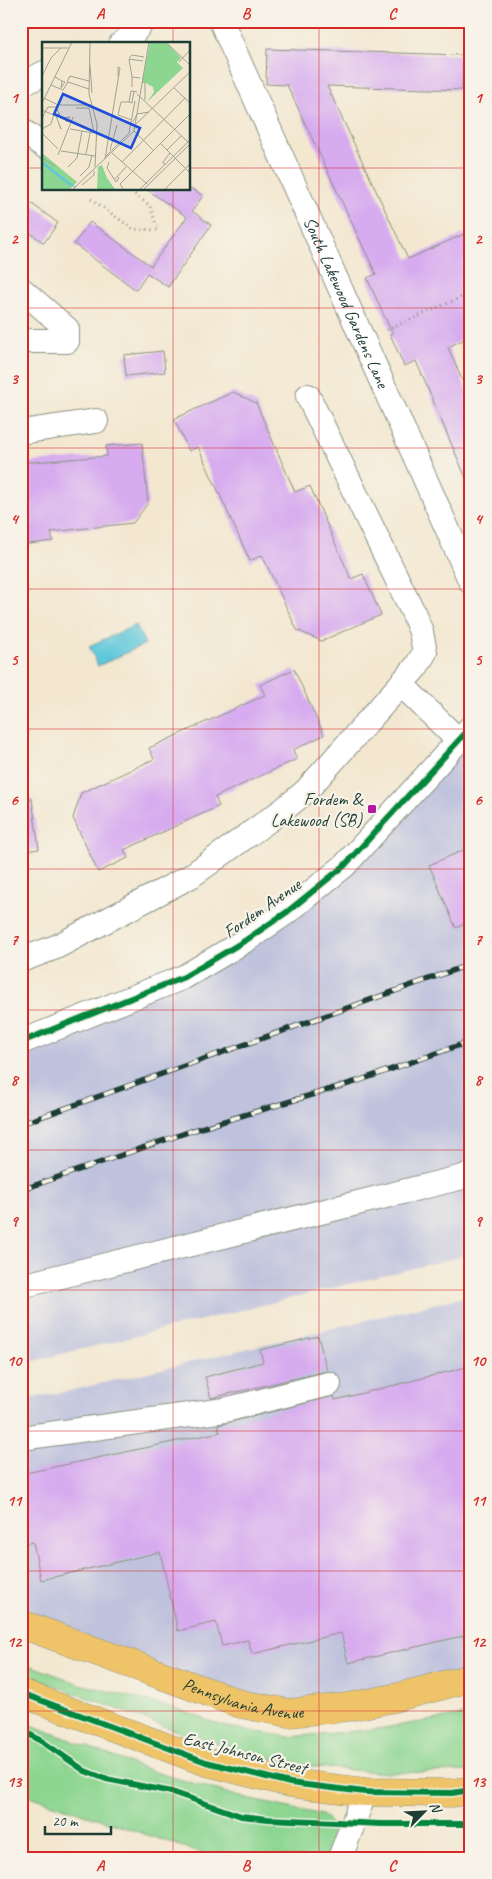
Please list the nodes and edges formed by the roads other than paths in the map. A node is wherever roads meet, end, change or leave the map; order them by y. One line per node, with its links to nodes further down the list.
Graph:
1 (143, 21): 3 (street)
2 (221, 21): 13 (street, South Lakewood Gardens Lane)
3 (123, 42)
4 (42, 74): 5 (street)
5 (21, 85)
6 (21, 130): 7 (street)
7 (42, 145)
8 (21, 289): 9 (street)
9 (21, 341)
10 (308, 396): 14 (street)
11 (96, 421): 12 (street)
12 (21, 432)
13 (471, 582)
14 (400, 684): 15 (street); 16 (street)
15 (464, 734): 17 (street, Fordem Avenue)
16 (21, 960)
17 (21, 1042)
18 (471, 1174): 19 (street)
19 (21, 1286)
20 (329, 1384): 21 (street)
21 (21, 1438)
22 (21, 1624): 26 (main road, Pennsylvania Avenue)
23 (471, 1678): 26 (main road, Pennsylvania Avenue)
24 (471, 1691): 26 (street)
25 (21, 1693): 28 (main road, East Johnson Street)
26 (394, 1698)
27 (471, 1790): 28 (main road, East Johnson Street)
28 (365, 1792): 29 (street)
29 (340, 1858)

